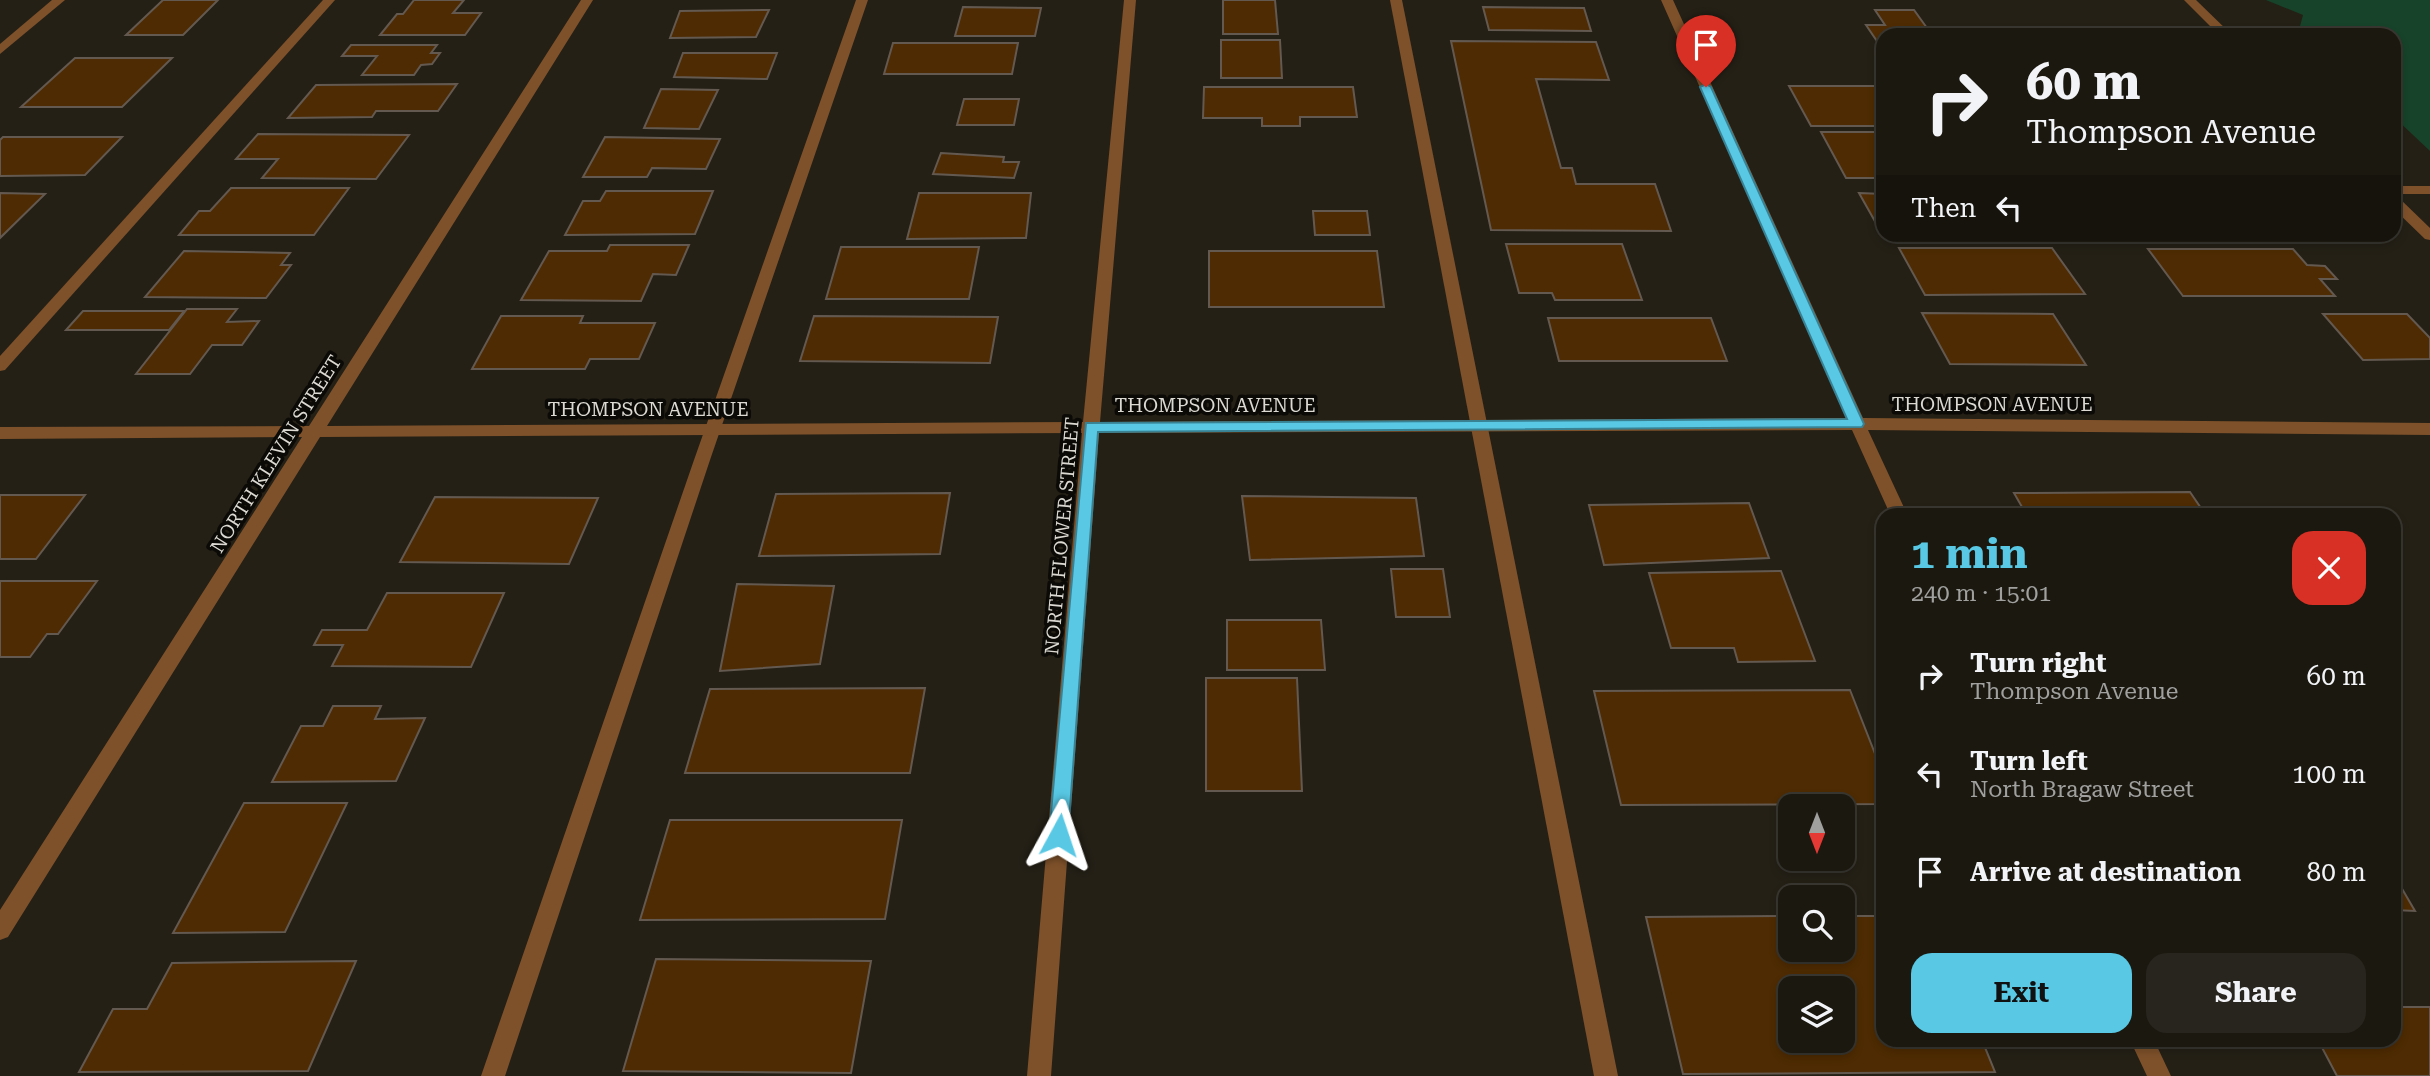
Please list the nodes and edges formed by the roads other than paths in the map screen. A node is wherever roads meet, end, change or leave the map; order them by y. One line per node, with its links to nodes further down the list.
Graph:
1 (59, 0): 10 (street)
2 (330, 0): 15 (street)
3 (587, 0): 22 (street, NORTH KLEVIN STREET)
4 (862, 0): 20 (street)
5 (1130, 0): 18 (street, NORTH FLOWER STREET)
6 (1396, 0): 17 (street)
7 (1667, 0): 16 (street)
8 (2190, 0): 9 (street)
9 (2219, 28)
10 (0, 50)
11 (2401, 190): 12 (street)
12 (2430, 190)
13 (2401, 208): 14 (street)
14 (2430, 236)
15 (0, 366)
16 (1857, 424): 17 (street, THOMPSON AVENUE); 19 (street, THOMPSON AVENUE); 23 (street)
17 (1480, 426): 18 (street, THOMPSON AVENUE); 28 (street)
18 (1091, 427): 20 (street, THOMPSON AVENUE); 27 (street, NORTH FLOWER STREET)
19 (2430, 429)
20 (713, 430): 22 (street, THOMPSON AVENUE); 26 (street)
21 (0, 433): 22 (street, THOMPSON AVENUE)
22 (314, 433): 24 (street, NORTH KLEVIN STREET)
23 (1895, 508)
24 (0, 930)
25 (2145, 1047): 29 (street)
26 (493, 1076)
27 (1039, 1076)
28 (1606, 1076)
29 (2159, 1076)

